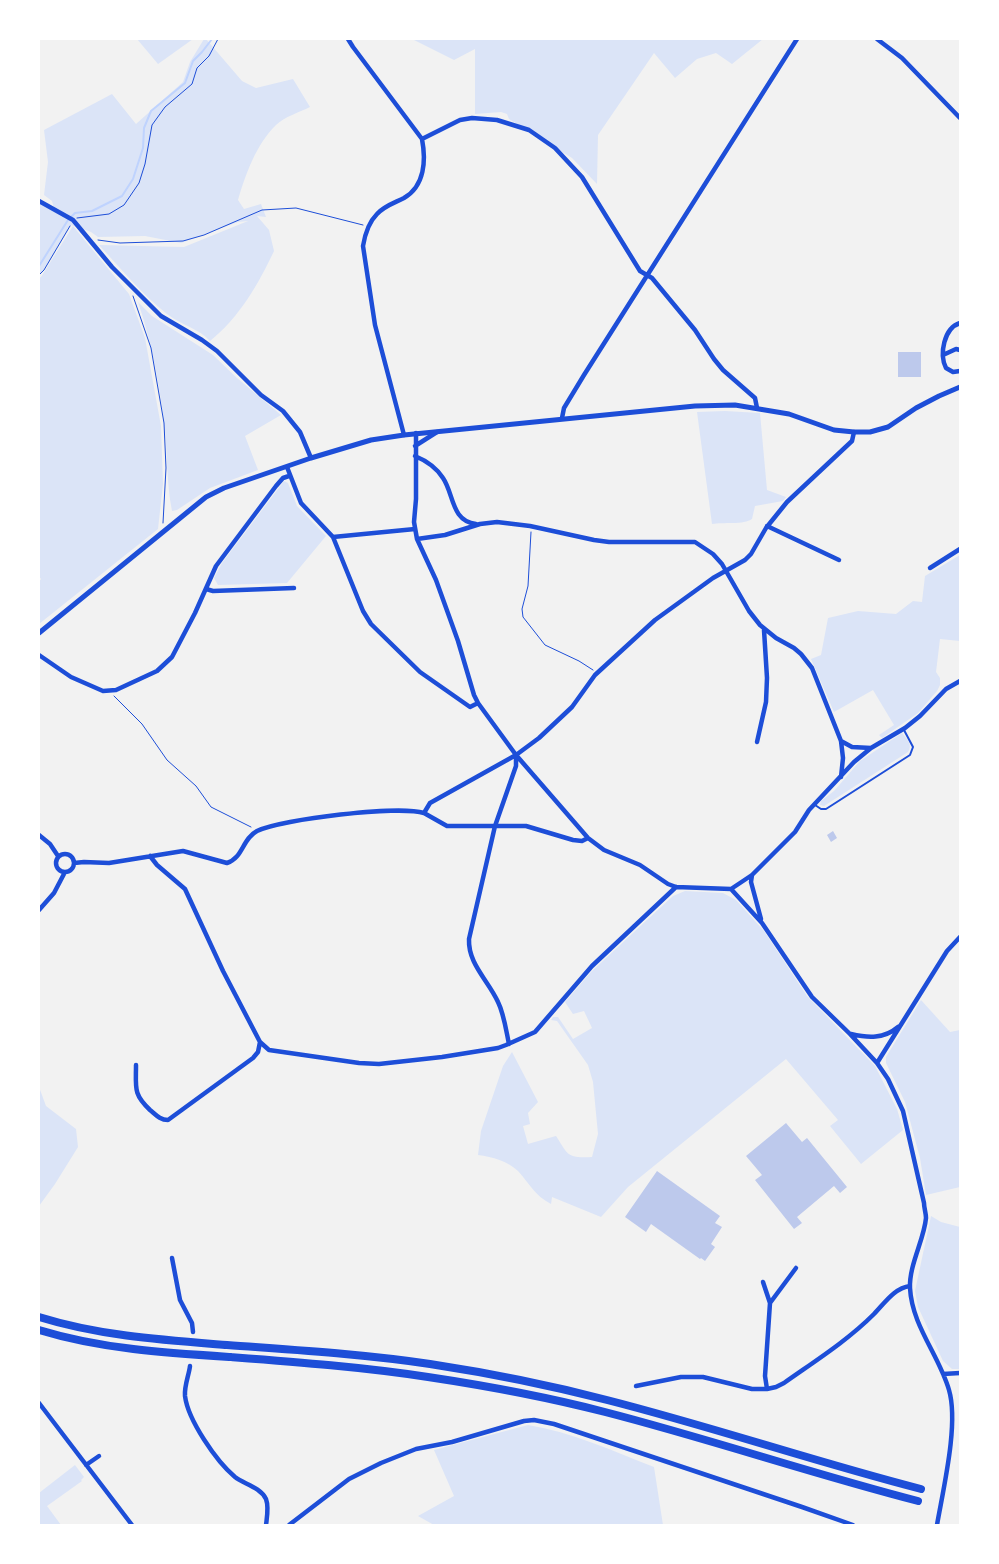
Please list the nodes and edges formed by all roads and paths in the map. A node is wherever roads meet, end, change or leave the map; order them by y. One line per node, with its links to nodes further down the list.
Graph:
1 (218, 39): 8 (path)
2 (348, 39): 6 (street)
3 (797, 39): 12 (street)
4 (877, 39): 5 (street)
5 (960, 118)
6 (422, 139): 9 (street); 12 (street)
7 (39, 201): 8 (street)
8 (70, 218): 10 (street); 11 (path)
9 (368, 226): 10 (path); 24 (street)
10 (92, 243): 13 (street)
11 (39, 275)
12 (646, 275): 19 (street); 20 (street)
13 (130, 286): 27 (street); 34 (path)
14 (960, 323): 16 (street)
15 (960, 350): 16 (street)
16 (943, 354): 17 (street)
17 (960, 371)
18 (960, 387): 22 (street)
19 (757, 408): 20 (street); 22 (street)
20 (562, 418): 21 (street)
21 (440, 431): 23 (street); 25 (street)
22 (854, 432): 32 (street)
23 (416, 433): 24 (street); 25 (street)
24 (404, 435): 27 (street)
25 (415, 446): 26 (street)
26 (415, 456): 30 (street); 33 (street)
27 (311, 458): 28 (street)
28 (287, 467): 29 (street); 34 (street)
29 (290, 476): 35 (street); 42 (street)
30 (480, 524): 31 (street); 36 (street)
31 (530, 526): 40 (street); 46 (path)
32 (767, 526): 38 (street); 40 (street)
33 (415, 529): 35 (street); 36 (street)
34 (163, 532): 44 (street)
35 (333, 537): 49 (street)
36 (417, 539): 49 (street)
37 (960, 549): 39 (street)
38 (839, 560)
39 (930, 568)
40 (726, 571): 43 (street); 46 (street)
41 (294, 588): 42 (street)
42 (206, 589): 48 (street)
43 (764, 630): 51 (street); 52 (street)
44 (39, 633)
45 (39, 655): 48 (street)
46 (595, 675): 54 (street)
47 (960, 682): 50 (street)
48 (108, 691): 59 (path)
49 (478, 703): 54 (street)
50 (903, 729): 53 (street); 56 (lane)
51 (841, 741): 53 (street); 55 (street)
52 (757, 742)
53 (871, 748): 55 (street)
54 (516, 755): 57 (street); 58 (street); 61 (street)
55 (841, 777): 56 (street)
56 (815, 805): 66 (street)
57 (424, 813): 58 (street); 59 (street)
58 (495, 826): 61 (street); 75 (street)
59 (258, 830): 63 (street)
60 (39, 835): 62 (street)
61 (588, 838): 67 (street)
62 (58, 856): 64 (street); 65 (street)
63 (150, 856): 64 (street); 74 (street)
64 (74, 863): 65 (street)
65 (65, 872): 69 (street)
66 (752, 875): 68 (street); 70 (street)
67 (676, 887): 68 (street); 75 (street)
68 (731, 889): 70 (street)
69 (39, 910)
70 (762, 922): 73 (street)
71 (960, 937): 72 (street)
72 (901, 1025): 73 (street); 76 (street)
73 (850, 1034): 76 (street)
74 (260, 1042): 75 (street); 77 (street)
75 (509, 1044)
76 (877, 1063): 81 (street)
77 (136, 1065)
78 (172, 1258): 85 (street)
79 (796, 1268): 82 (street)
80 (763, 1282): 82 (street)
81 (910, 1286): 87 (street); 90 (street)
82 (770, 1303): 90 (street)
83 (39, 1317): 94 (highway)
84 (39, 1330): 95 (highway)
85 (193, 1332)
86 (190, 1366): 97 (street)
87 (943, 1374): 88 (street); 100 (street)
88 (959, 1375)
89 (636, 1386): 90 (street)
90 (767, 1388)
91 (39, 1403): 93 (street)
92 (100, 1456): 93 (street)
93 (86, 1465): 96 (street)
94 (921, 1489)
95 (918, 1501)
96 (132, 1525)
97 (266, 1525)
98 (289, 1525): 99 (street)
99 (852, 1525)
100 (937, 1525)

